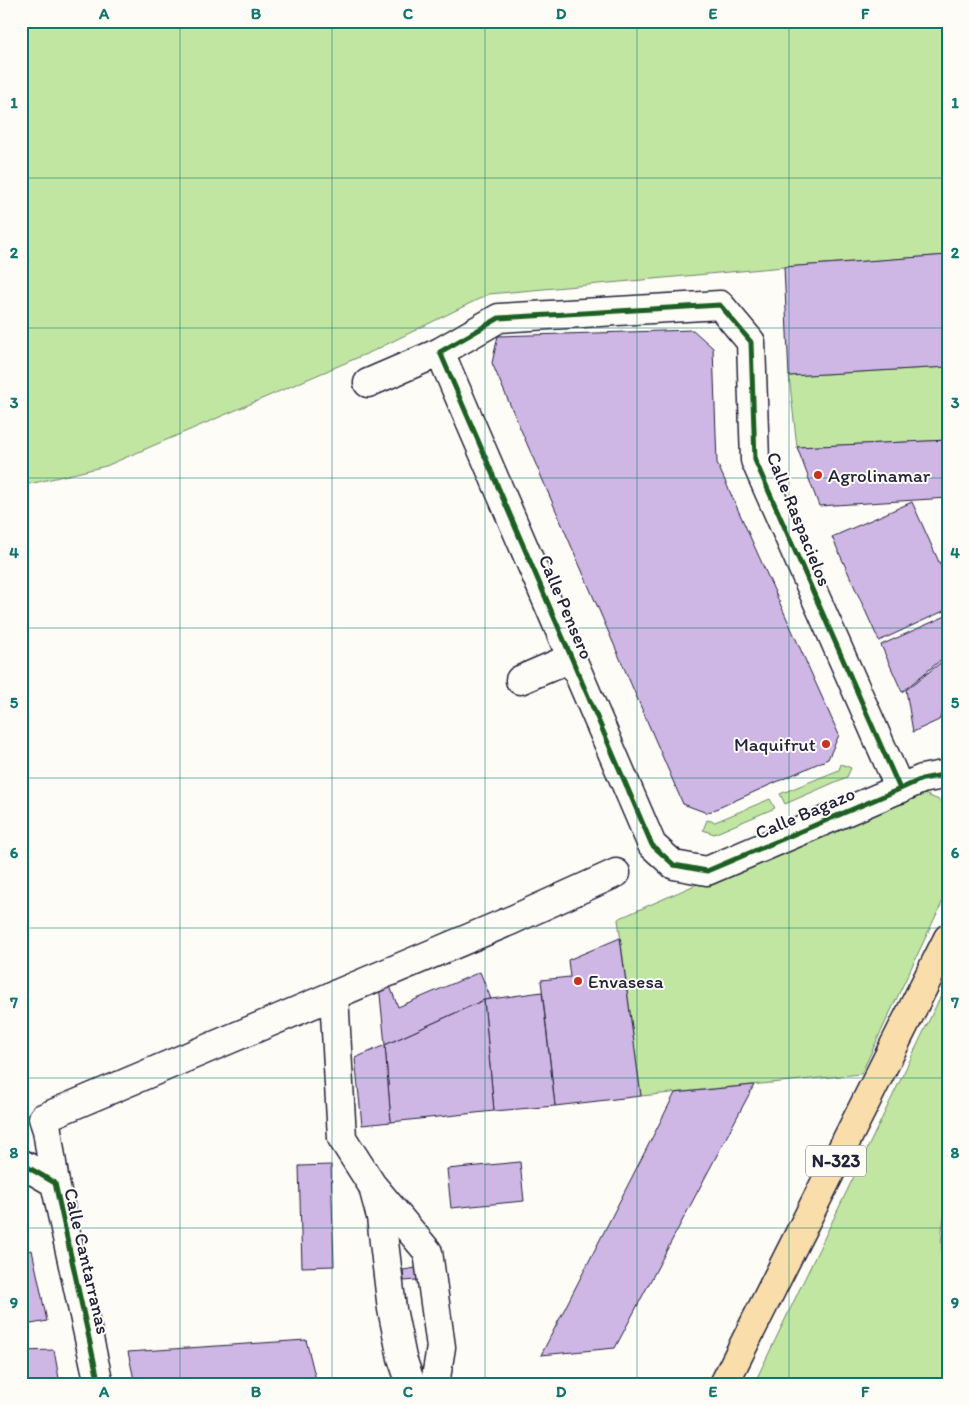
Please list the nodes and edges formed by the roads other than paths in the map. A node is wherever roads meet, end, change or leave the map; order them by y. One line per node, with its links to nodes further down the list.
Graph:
1 (440, 352): 2 (street); 3 (street, Calle Pensero); 6 (street, Calle Raspacielos)
2 (368, 383)
3 (572, 658): 4 (street); 7 (street, Calle Pensero)
4 (520, 680)
5 (948, 774): 6 (street, Calle Bagazo)
6 (900, 789): 7 (street, Calle Bagazo)
7 (674, 865)
8 (616, 873): 10 (street)
9 (947, 940): 17 (highway, N-323)
10 (334, 995): 12 (street); 13 (street)
11 (21, 1166): 12 (street, Calle Cantarranas)
12 (55, 1183): 14 (street, Calle Cantarranas)
13 (372, 1185): 15 (street); 16 (street)
14 (99, 1384)
15 (411, 1384)
16 (435, 1384)
17 (724, 1384)

